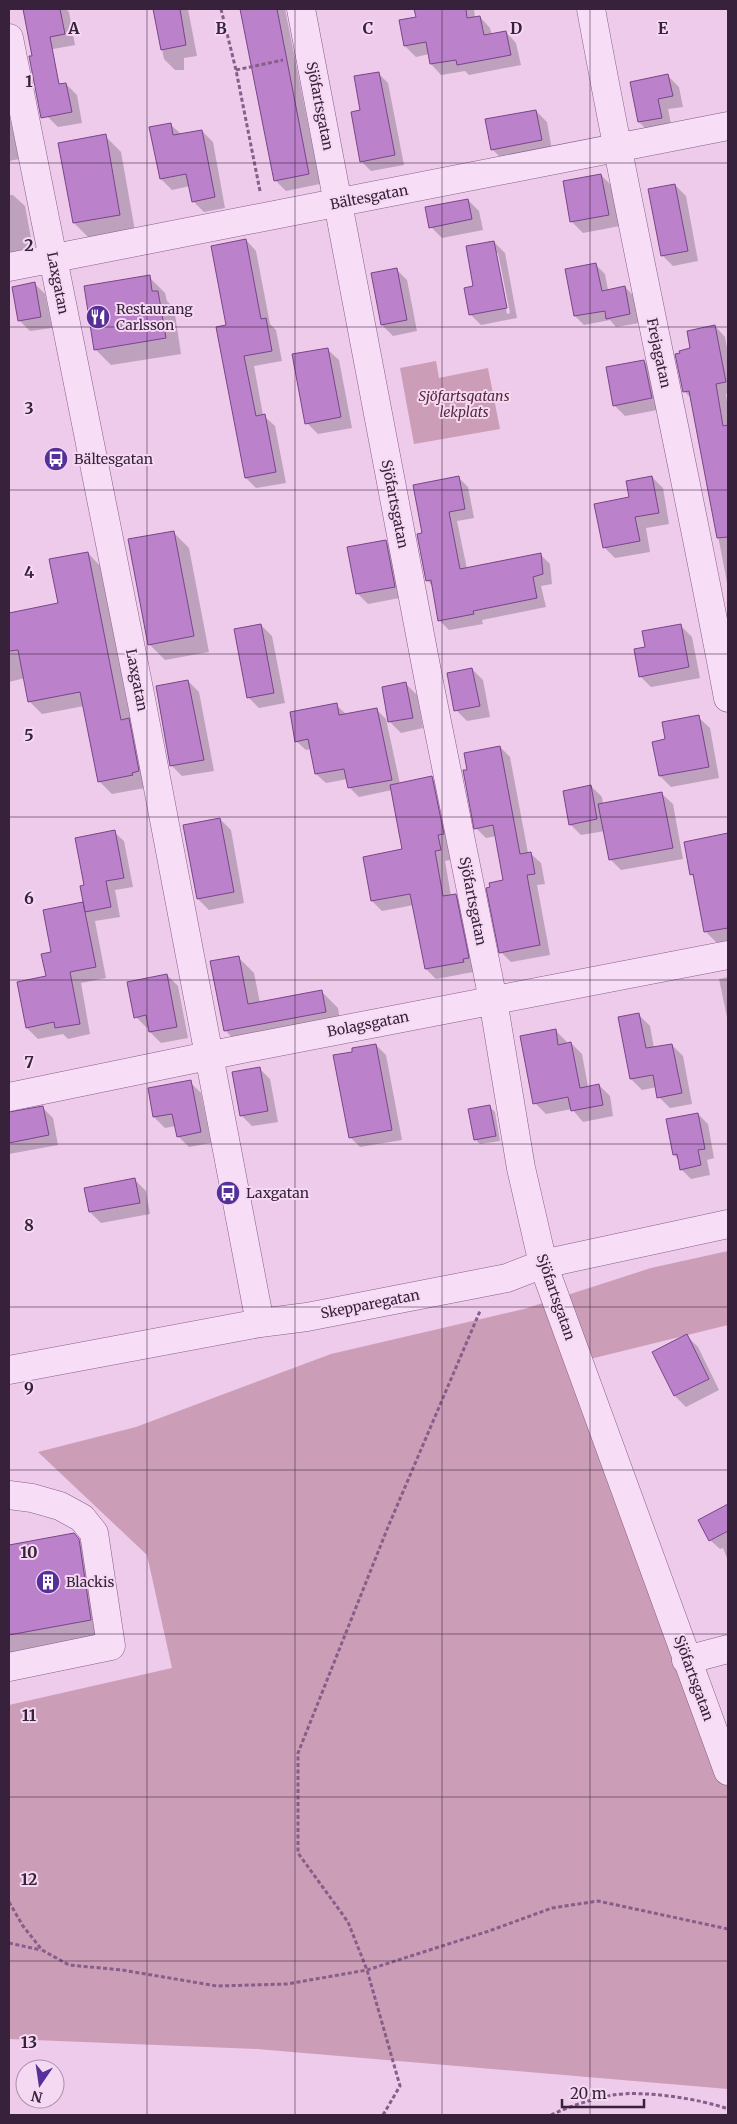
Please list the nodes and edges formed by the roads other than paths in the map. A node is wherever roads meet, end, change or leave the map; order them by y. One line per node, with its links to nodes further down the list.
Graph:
1 (301, 9): 6 (street, Sjöfartsgatan)
2 (591, 9): 5 (street, Frejagatan)
3 (9, 38): 7 (street, Laxgatan)
4 (728, 126): 5 (street, Bältesgatan)
5 (616, 147): 6 (street, Bältesgatan); 9 (street, Frejagatan)
6 (339, 204): 7 (street, Bältesgatan); 11 (street, Sjöfartsgatan)
7 (54, 258): 8 (street, Bältesgatan); 12 (street, Laxgatan)
8 (9, 267)
9 (728, 698)
10 (728, 955): 11 (street, Bolagsgatan)
11 (493, 1000): 12 (street, Bolagsgatan); 15 (street, Sjöfartsgatan)
12 (208, 1056): 13 (street, Bolagsgatan); 16 (street, Laxgatan)
13 (9, 1097)
14 (728, 1224): 15 (street, Skepparegatan)
15 (543, 1264): 16 (street, Skepparegatan); 20 (street, Sjöfartsgatan)
16 (260, 1323): 17 (street, Skepparegatan)
17 (9, 1370)
18 (9, 1494): 21 (street)
19 (728, 1649): 20 (street)
20 (686, 1660): 22 (street, Sjöfartsgatan)
21 (9, 1666)
22 (728, 1771)

